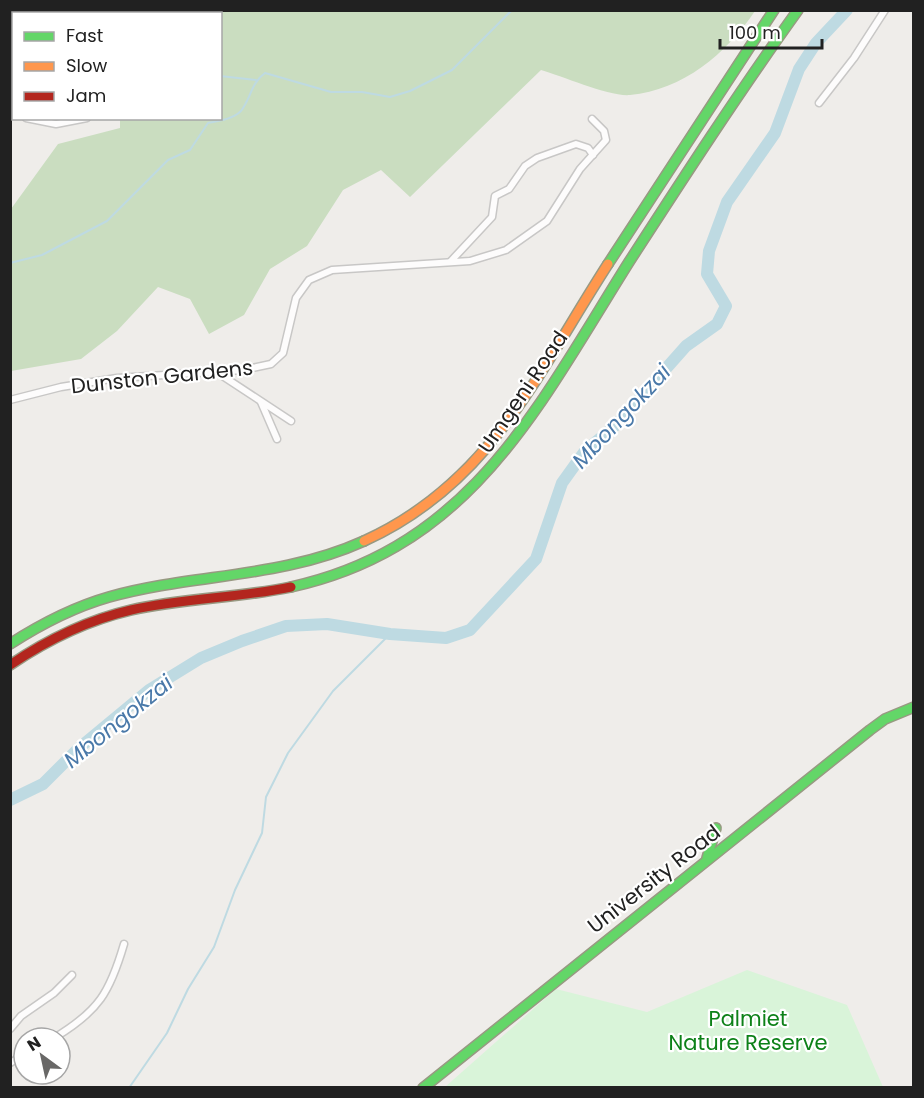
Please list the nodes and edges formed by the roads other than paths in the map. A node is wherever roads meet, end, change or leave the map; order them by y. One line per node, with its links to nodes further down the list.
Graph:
1 (774, 10): 15 (main road, Umgeni Road)
2 (798, 10): 16 (main road, Umgeni Road)
3 (885, 10): 4 (street)
4 (819, 103)
5 (592, 119): 8 (street, Dunston Gardens)
6 (30, 120): 7 (street)
7 (77, 120)
8 (593, 154): 9 (street, Dunston Gardens); 9 (street)
9 (450, 262): 10 (street, Dunston Gardens)
10 (215, 371): 11 (street, Dunston Gardens); 12 (street)
11 (10, 400)
12 (261, 402): 13 (street); 14 (street)
13 (291, 421)
14 (277, 439)
15 (10, 644)
16 (10, 665)
17 (914, 707): 19 (main road, University Road)
18 (716, 828): 19 (main road)
19 (707, 858): 24 (main road, University Road)
20 (124, 944): 22 (street)
21 (72, 975): 23 (street)
22 (71, 1026)
23 (10, 1029)
24 (423, 1088)

